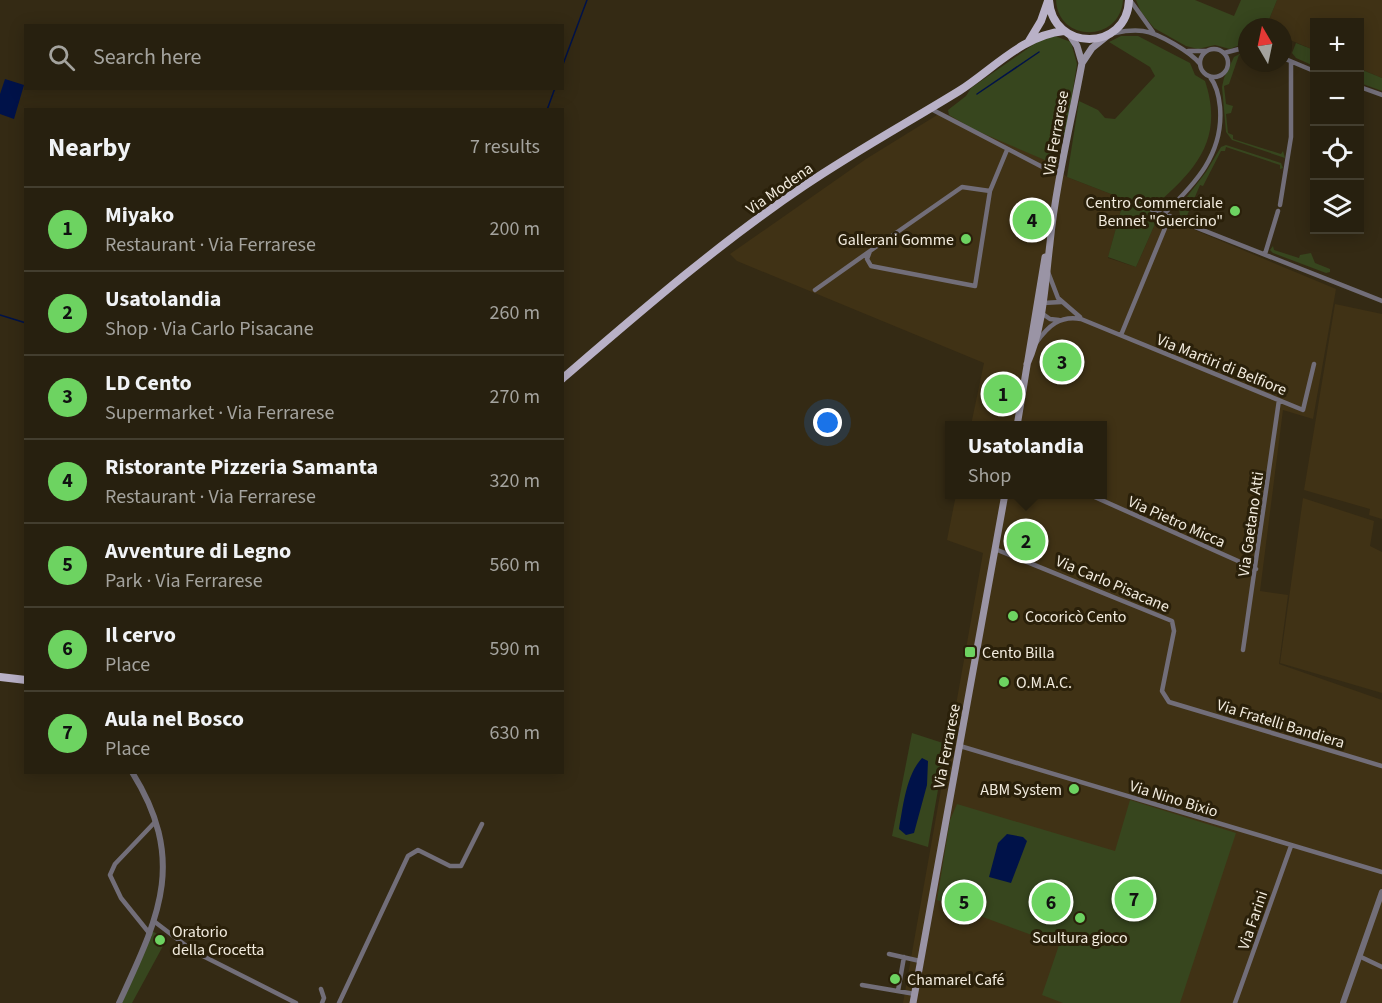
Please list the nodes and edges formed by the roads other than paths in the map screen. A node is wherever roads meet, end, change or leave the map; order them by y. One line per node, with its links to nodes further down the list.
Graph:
1 (1049, 0): 3 (main road, Via Modena); 6 (main road, Via Modena)
2 (1129, 0): 4 (main road); 5 (street)
3 (1067, 33): 4 (main road, Via Modena); 6 (main road, Via Modena); 13 (main road)
4 (1109, 34): 5 (street); 13 (main road)
5 (1155, 34): 8 (street)
6 (1028, 42): 22 (main road, Via Modena)
7 (1238, 49): 10 (street); 11 (street)
8 (1185, 51): 9 (street); 14 (street)
9 (1206, 51): 10 (street); 14 (street)
10 (1224, 53): 11 (street)
11 (1228, 61): 17 (street)
12 (1292, 62): 15 (street)
13 (1082, 63): 24 (main road, Via Ferrarese)
14 (1200, 64): 18 (street)
15 (1310, 69)
16 (1291, 72): 27 (street)
17 (1224, 73): 18 (street); 20 (street)
18 (1210, 77): 20 (street)
19 (1364, 89): 21 (street)
20 (1218, 94): 26 (street)
21 (1382, 95)
22 (931, 109): 23 (street); 47 (main road, Via Modena)
23 (1007, 150): 24 (street); 25 (street)
24 (1062, 170): 32 (main road, Via Ferrarese)
25 (990, 191): 33 (street); 33 (street)
26 (1175, 203): 30 (street); 31 (street)
27 (1280, 205)
28 (1152, 210): 30 (street)
29 (1278, 211): 34 (street)
30 (1164, 214): 31 (street)
31 (1172, 218): 34 (street); 43 (street)
32 (1050, 243): 35 (main road, Via Ferrarese); 39 (main road, Via Ferrarese)
33 (870, 251): 36 (street)
34 (1265, 254): 37 (street)
35 (1048, 272): 38 (street, Via Martiri di Belfiore); 39 (main road, Via Ferrarese)
36 (815, 290)
37 (1382, 301)
38 (1061, 302): 39 (street); 42 (street, Via Martiri di Belfiore)
39 (1040, 305): 40 (main road, Via Ferrarese); 45 (main road, Via Ferrarese)
40 (1041, 313): 41 (street, Via Martiri di Belfiore); 44 (main road, Via Ferrarese)
41 (1062, 320): 42 (street, Via Martiri di Belfiore); 44 (street)
42 (1088, 322): 43 (street, Via Martiri di Belfiore)
43 (1121, 335): 48 (street, Via Martiri di Belfiore)
44 (1035, 345): 45 (main road, Via Ferrarese)
45 (1027, 364): 49 (main road, Via Ferrarese)
46 (1314, 364): 48 (street, Via Martiri di Belfiore)
47 (564, 377)
48 (1279, 400): 53 (street, Via Gaetano Atti)
49 (1018, 421)
50 (1004, 499): 52 (main road, Via Ferrarese)
51 (1097, 499): 53 (street, Via Pietro Micca)
52 (995, 549): 57 (street, Via Carlo Pisacane); 58 (main road, Via Ferrarese)
53 (1256, 569): 54 (street, Via Gaetano Atti)
54 (1243, 650)
55 (0, 677): 56 (main road)
56 (24, 681)
57 (1173, 704): 59 (street, Via Fratelli Bandiera)
58 (960, 746): 63 (street, Via Nino Bixio); 71 (main road, Via Ferrarese)
59 (1382, 766)
60 (133, 774): 61 (street)
61 (155, 822): 66 (street); 67 (street)
62 (482, 824): 80 (street)
63 (1291, 846): 64 (street, Via Nino Bixio); 82 (street, Via Farini)
64 (1382, 872)
65 (1382, 892): 70 (street)
66 (155, 922): 67 (street); 78 (street)
67 (150, 934): 77 (street)
68 (889, 954): 69 (street)
69 (904, 957): 71 (street); 75 (street)
70 (1361, 957): 72 (street); 83 (street)
71 (920, 961): 76 (main road, Via Ferrarese)
72 (1382, 967)
73 (862, 985): 75 (street)
74 (321, 989): 79 (street)
75 (898, 991): 76 (street)
76 (915, 994): 81 (main road, Via Ferrarese)
77 (119, 1003)
78 (296, 1003)
79 (322, 1003)
80 (339, 1003)
81 (913, 1003)
82 (1235, 1003)
83 (1343, 1003)

